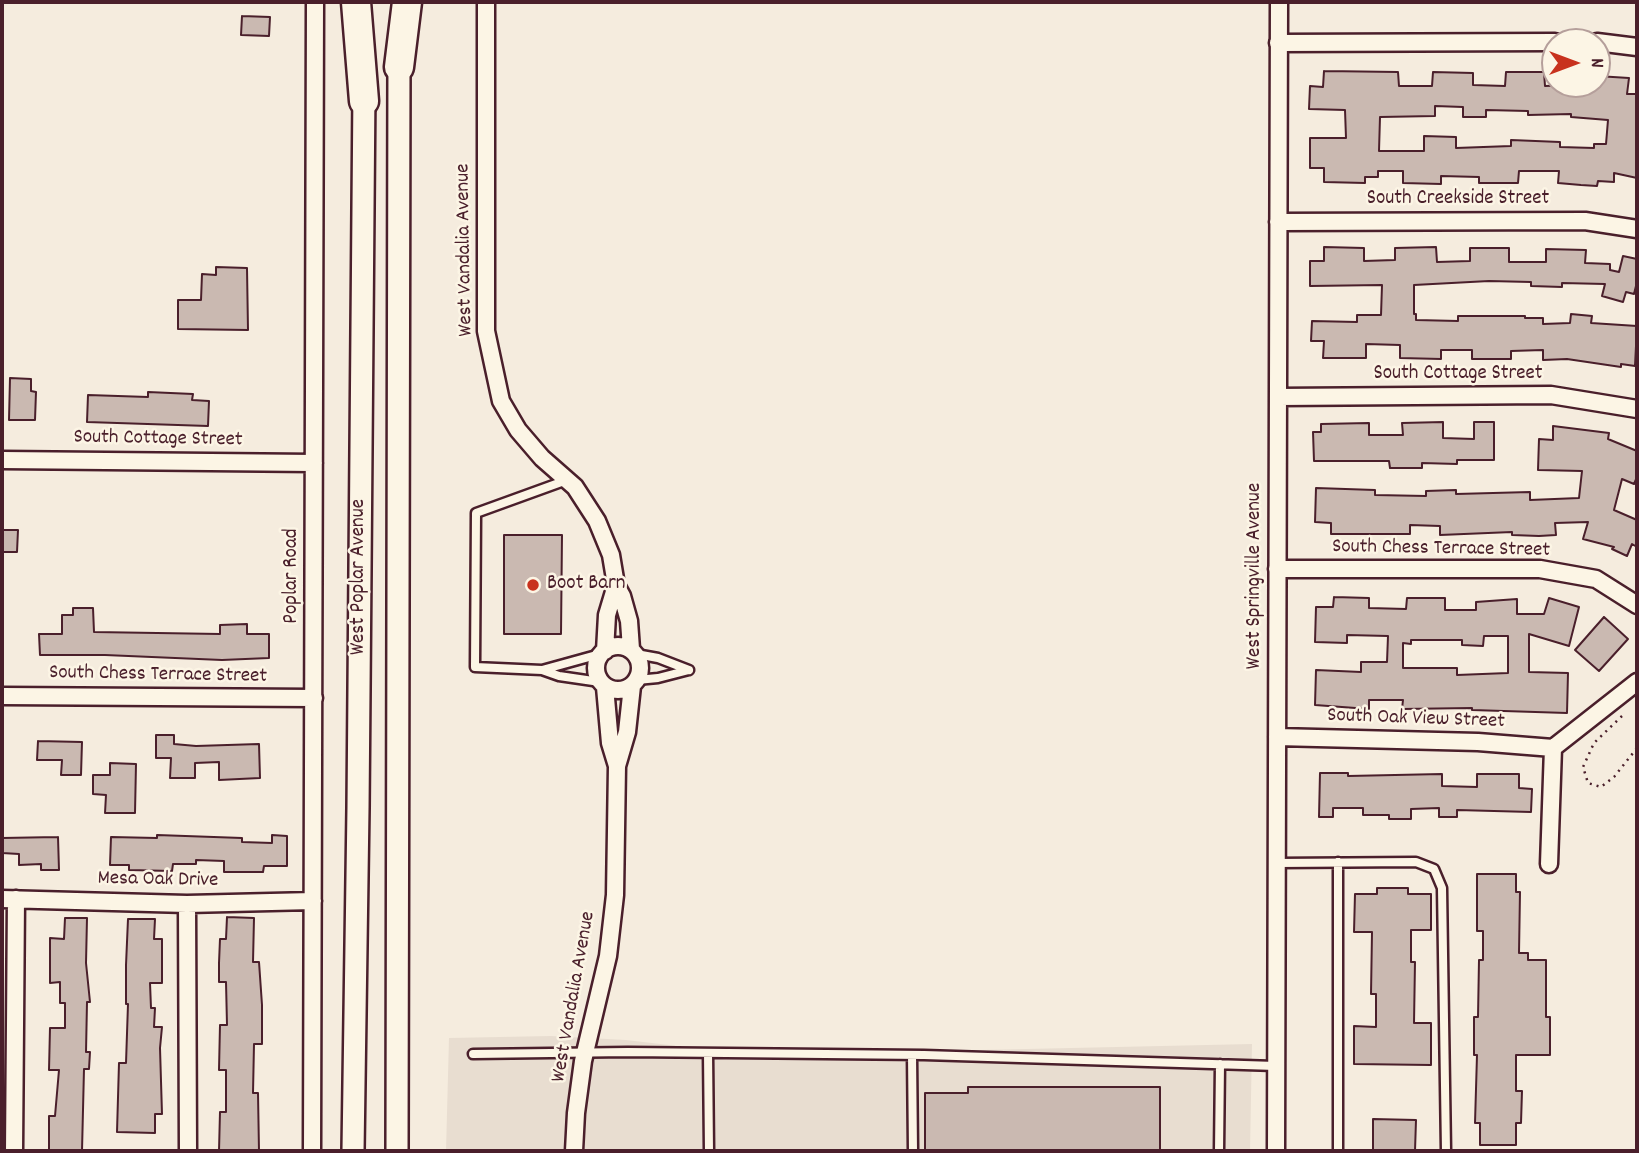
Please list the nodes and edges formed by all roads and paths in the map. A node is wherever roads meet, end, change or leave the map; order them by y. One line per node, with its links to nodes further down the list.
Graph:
1 (315, 2): 19 (street, Poplar Road)
2 (356, 2): 13 (highway)
3 (365, 2): 13 (main road, West Poplar Avenue)
4 (400, 2): 12 (main road, West Poplar Avenue)
5 (407, 2): 12 (highway)
6 (486, 2): 20 (street, West Vandalia Avenue)
7 (1279, 2): 9 (street, West Springville Avenue)
8 (1541, 42): 9 (street)
9 (1278, 43): 14 (street, West Springville Avenue)
10 (1611, 44): 11 (street)
11 (1637, 47)
12 (399, 67): 53 (main road, West Poplar Avenue)
13 (364, 101): 52 (main road, West Poplar Avenue)
14 (1278, 222): 15 (street, South Creekside Street); 16 (street, West Springville Avenue)
15 (1637, 229)
16 (1278, 397): 17 (street, South Cottage Street); 21 (street, West Springville Avenue)
17 (1637, 409)
18 (2, 460): 19 (street, South Cottage Street)
19 (314, 463): 31 (street, Poplar Road)
20 (567, 480): 22 (street, West Vandalia Avenue); 26 (lane)
21 (1277, 569): 23 (street, South Chess Terrace Street); 33 (street, West Springville Avenue)
22 (616, 585): 24 (street, West Vandalia Avenue); 25 (street, West Vandalia Avenue)
23 (1637, 605)
24 (603, 652): 25 (street); 26 (lane); 29 (street)
25 (633, 652): 28 (street); 28 (lane)
26 (542, 670): 29 (lane)
27 (1637, 682): 34 (street)
28 (635, 683): 29 (street); 36 (street, West Vandalia Avenue)
29 (602, 684): 36 (street, West Vandalia Avenue)
30 (2, 696): 31 (street, South Chess Terrace Street)
31 (314, 698): 41 (street, Poplar Road)
32 (1627, 711): 35 (path)
33 (1277, 737): 34 (street, South Oak View Street); 38 (street, West Springville Avenue)
34 (1553, 748): 39 (street)
35 (1637, 748)
36 (617, 766): 43 (street, West Vandalia Avenue)
37 (1338, 862): 38 (lane); 59 (lane); 60 (lane)
38 (1277, 863): 48 (street, West Springville Avenue)
39 (1549, 864)
40 (9, 899): 42 (street, Mesa Oak Drive); 49 (street)
41 (313, 901): 42 (street, Mesa Oak Drive); 51 (street, Poplar Road)
42 (187, 904): 50 (street)
43 (586, 1052): 44 (lane); 45 (lane); 54 (street, West Vandalia Avenue)
44 (708, 1053): 46 (lane); 55 (lane)
45 (472, 1054)
46 (912, 1055): 47 (lane); 56 (lane)
47 (1220, 1064): 48 (lane); 57 (lane)
48 (1276, 1066): 58 (street, West Springville Avenue)
49 (14, 1151)
50 (188, 1151)
51 (312, 1151)
52 (353, 1151)
53 (397, 1151)
54 (574, 1151)
55 (709, 1151)
56 (913, 1151)
57 (1219, 1151)
58 (1276, 1151)
59 (1338, 1151)
60 (1446, 1151)

